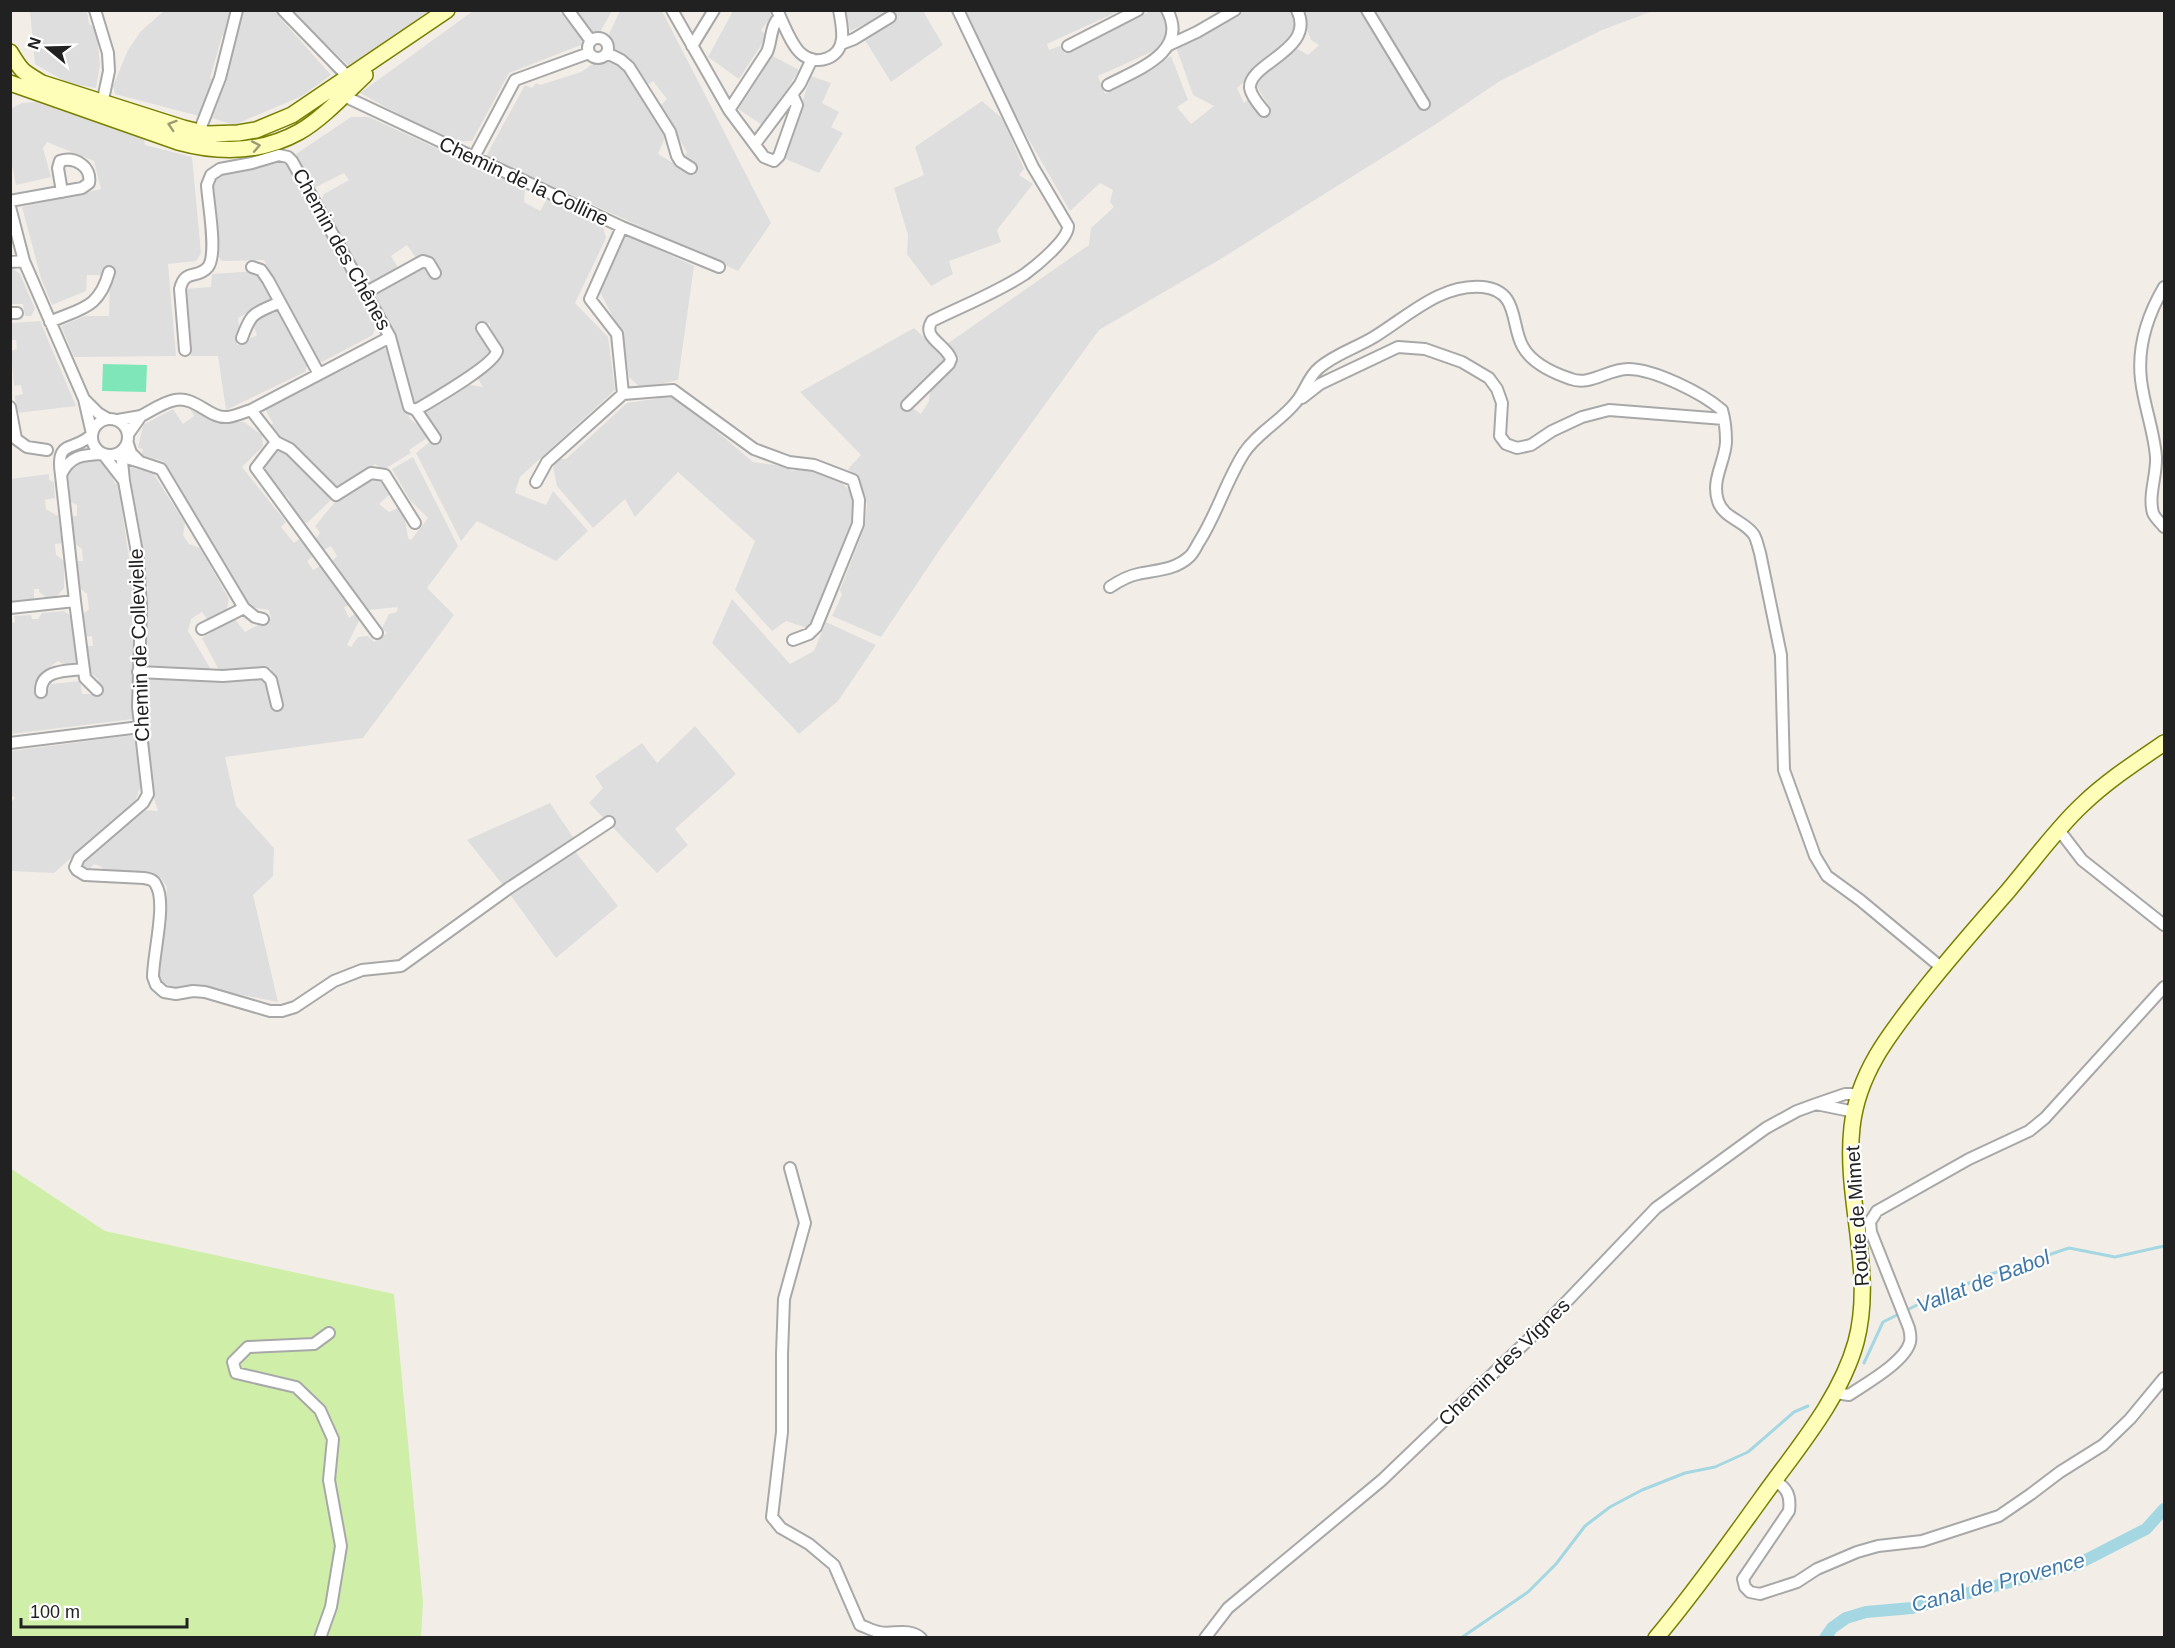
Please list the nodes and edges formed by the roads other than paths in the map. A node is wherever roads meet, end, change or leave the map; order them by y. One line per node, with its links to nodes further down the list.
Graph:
1 (95, 10): 31 (street)
2 (237, 10): 34 (street)
3 (283, 10): 25 (street)
4 (568, 10): 21 (street)
5 (672, 10): 19 (street)
6 (714, 10): 19 (street)
7 (839, 10): 17 (street)
8 (958, 10): 64 (street)
9 (1138, 10): 20 (street)
10 (1167, 10): 18 (street)
11 (1235, 10): 18 (street)
12 (1297, 10): 33 (street)
13 (1367, 10): 30 (street)
14 (779, 14): 23 (street); 32 (street)
15 (441, 15): 25 (main road)
16 (890, 17): 17 (street)
17 (841, 44): 23 (street)
18 (1168, 45): 27 (street)
19 (692, 46): 32 (street)
20 (1068, 46)
21 (590, 47): 22 (street); 22 (street); 38 (street)
22 (607, 53): 40 (street)
23 (812, 59): 29 (street)
24 (12, 64): 31 (main road)
25 (352, 81): 28 (main road)
26 (10, 82): 31 (main road)
27 (1108, 85)
28 (340, 91): 35 (main road); 37 (main road, one-way to 28); 38 (street, Chemin de la Colline)
29 (793, 96): 36 (street); 36 (street)
30 (1424, 104)
31 (101, 108): 34 (main road, one-way to 31); 37 (main road)
32 (729, 110): 36 (street)
33 (1264, 111)
34 (200, 132): 35 (main road)
35 (223, 134): 37 (street)
36 (756, 144)
37 (225, 150): 39 (street); 41 (street)
38 (474, 157): 45 (street, Chemin de la Colline)
39 (232, 167): 41 (street, Chemin des Chênes); 53 (street, Chemin des Chênes)
40 (691, 168)
41 (220, 169): 59 (street)
42 (62, 192): 43 (street)
43 (10, 201)
44 (10, 207): 46 (street)
45 (622, 227): 49 (street, Chemin de la Colline); 61 (street)
46 (24, 261): 47 (street); 55 (street)
47 (10, 262)
48 (252, 267): 54 (street)
49 (719, 267)
50 (109, 272): 55 (street)
51 (435, 273): 53 (street)
52 (2164, 287): 82 (street)
53 (365, 293): 57 (street, Chemin des Chênes)
54 (280, 302): 58 (street); 60 (street)
55 (50, 322): 62 (street)
56 (482, 328): 66 (street)
57 (390, 336): 60 (street); 66 (street, Chemin des Chênes)
58 (242, 338)
59 (184, 350)
60 (320, 374): 67 (street)
61 (623, 393): 80 (street); 90 (street)
62 (84, 399): 69 (street); 71 (street)
63 (1297, 402): 70 (street); 70 (street); 83 (street)
64 (908, 405)
65 (10, 407): 76 (street)
66 (412, 409): 72 (street, Chemin des Chênes)
67 (251, 410): 68 (street); 73 (street)
68 (141, 416): 69 (street); 75 (street)
69 (113, 419): 71 (street); 75 (street)
70 (1724, 419): 102 (street)
71 (92, 434): 74 (street); 77 (street)
72 (435, 438)
73 (276, 442): 81 (street); 89 (street)
74 (67, 446): 76 (street); 78 (street)
75 (123, 448): 77 (street); 79 (street, Chemin de Collevielle); 86 (street)
76 (47, 450): 78 (street)
77 (103, 454): 78 (street); 79 (street, Chemin de Collevielle)
78 (62, 466): 84 (street)
79 (124, 481): 92 (street, Chemin de Collevielle)
80 (536, 482)
81 (415, 522)
82 (2164, 527)
83 (1110, 587)
84 (75, 601): 85 (street); 91 (street)
85 (10, 608)
86 (244, 608): 87 (street); 88 (street)
87 (263, 619)
88 (202, 629)
89 (377, 633)
90 (793, 640)
91 (84, 669): 93 (street); 94 (street)
92 (138, 672): 95 (street); 96 (street, Chemin de Collevielle)
93 (97, 690)
94 (41, 692)
95 (277, 705)
96 (140, 727): 97 (street); 99 (street, Chemin de Collevielle)
97 (10, 743)
98 (2164, 743): 100 (main road, Route de Mimet)
99 (609, 822)
100 (2059, 830): 101 (street); 102 (main road, Route de Mimet)
101 (2164, 926)
102 (1941, 968): 104 (main road, Route de Mimet)
103 (2164, 987): 110 (street)
104 (1860, 1094): 105 (street, Chemin des Vignes); 106 (main road, Route de Mimet)
105 (1816, 1104): 106 (street); 114 (street, Chemin des Vignes)
106 (1855, 1112): 110 (main road, Route de Mimet)
107 (790, 1168): 113 (street)
108 (329, 1333): 112 (street)
109 (2164, 1378): 111 (street)
110 (1836, 1393): 111 (main road, Route de Mimet)
111 (1774, 1480): 115 (main road, Route de Mimet)
112 (320, 1638)
113 (921, 1638)
114 (1205, 1638)
115 (1656, 1638)

